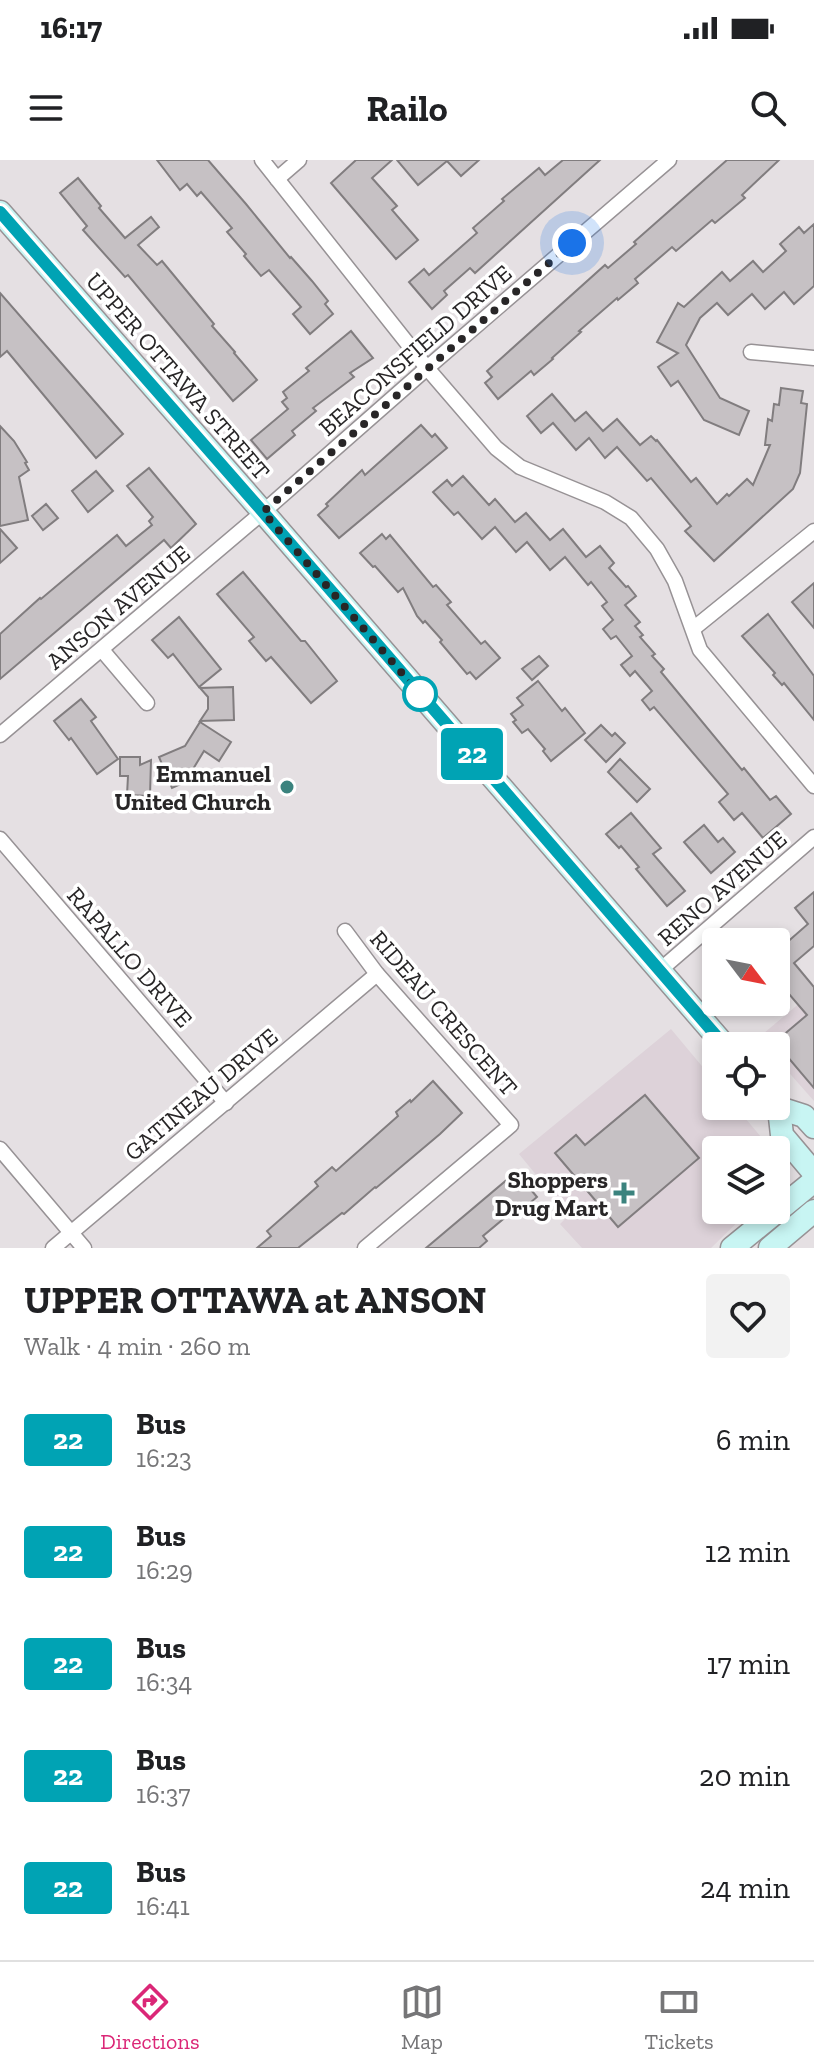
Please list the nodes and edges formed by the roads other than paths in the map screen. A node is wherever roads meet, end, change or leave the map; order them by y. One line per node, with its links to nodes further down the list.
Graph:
1 (262, 160): 4 (street)
2 (299, 160): 4 (street)
3 (669, 160): 8 (street, BEACONSFIELD DRIVE)
4 (277, 179): 8 (street)
5 (0, 212): 9 (main road, UPPER OTTAWA STREET)
6 (751, 352): 7 (street)
7 (814, 358)
8 (427, 368): 9 (street, BEACONSFIELD DRIVE); 11 (street)
9 (263, 512): 12 (street, ANSON AVENUE); 19 (main road, UPPER OTTAWA STREET)
10 (814, 531): 11 (street)
11 (693, 629): 15 (street)
12 (102, 650): 13 (street); 14 (street, ANSON AVENUE)
13 (147, 703)
14 (0, 735)
15 (814, 786)
16 (814, 837): 19 (street, RENO AVENUE)
17 (0, 839): 22 (street, RAPALLO DRIVE)
18 (345, 931): 20 (street, RIDEAU CRESCENT)
19 (659, 971): 21 (main road, UPPER OTTAWA STREET)
20 (377, 974): 22 (street, GATINEAU DRIVE); 33 (street, RIDEAU CRESCENT)
21 (713, 1032)
22 (226, 1103): 30 (street, GATINEAU DRIVE)
23 (790, 1111): 25 (main road)
24 (780, 1120): 27 (main road)
25 (814, 1127)
26 (0, 1149): 30 (street)
27 (814, 1173)
28 (814, 1181): 34 (main road)
29 (814, 1211): 35 (main road)
30 (71, 1233): 31 (street, GATINEAU DRIVE); 32 (street)
31 (53, 1248)
32 (84, 1248)
33 (365, 1248)
34 (732, 1248)
35 (770, 1248)

